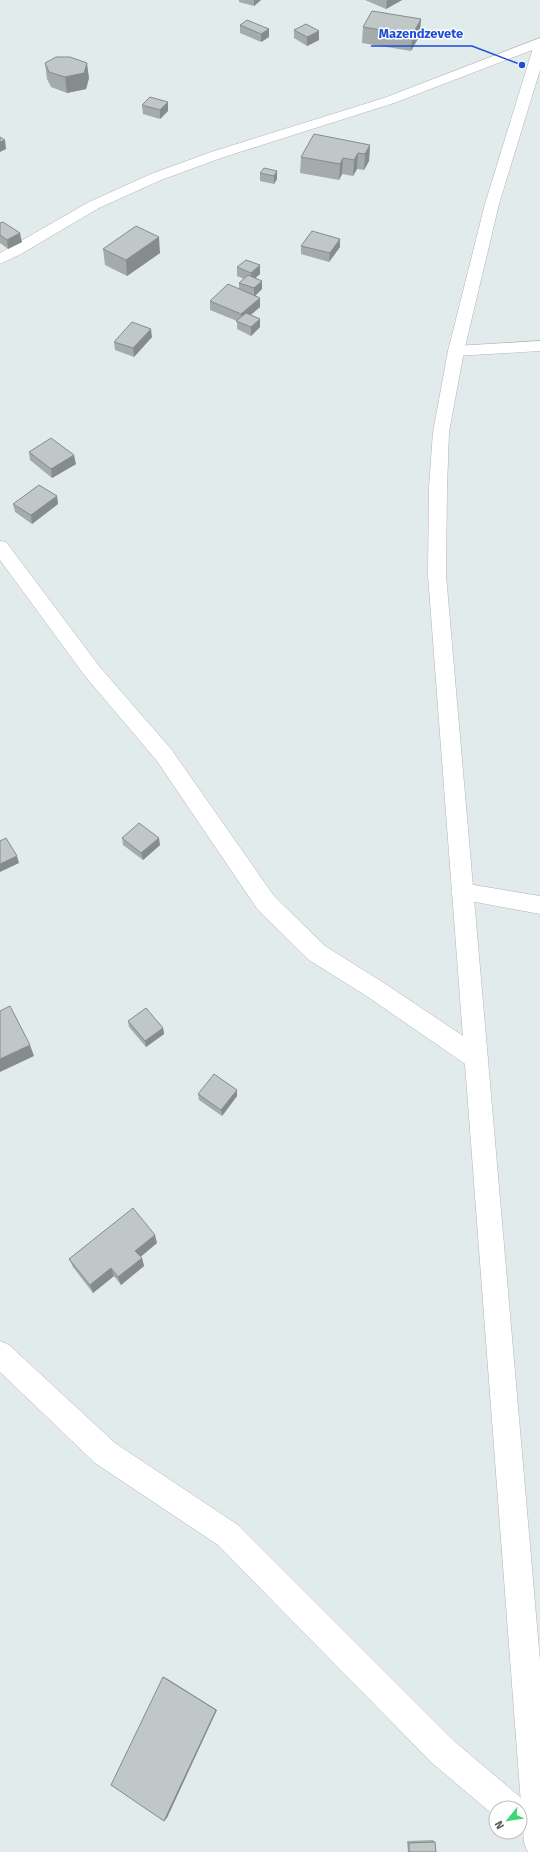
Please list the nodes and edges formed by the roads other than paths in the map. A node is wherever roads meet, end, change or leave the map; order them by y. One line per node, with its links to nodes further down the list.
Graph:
1 (540, 42): 3 (street)
2 (540, 48): 5 (street)
3 (0, 259)
4 (540, 346): 5 (street)
5 (456, 351): 7 (street)
6 (0, 547): 9 (street)
7 (462, 892): 8 (street); 9 (street)
8 (540, 905)
9 (476, 1058): 12 (street)
10 (0, 1354): 11 (street)
11 (500, 1800)
12 (533, 1832)

